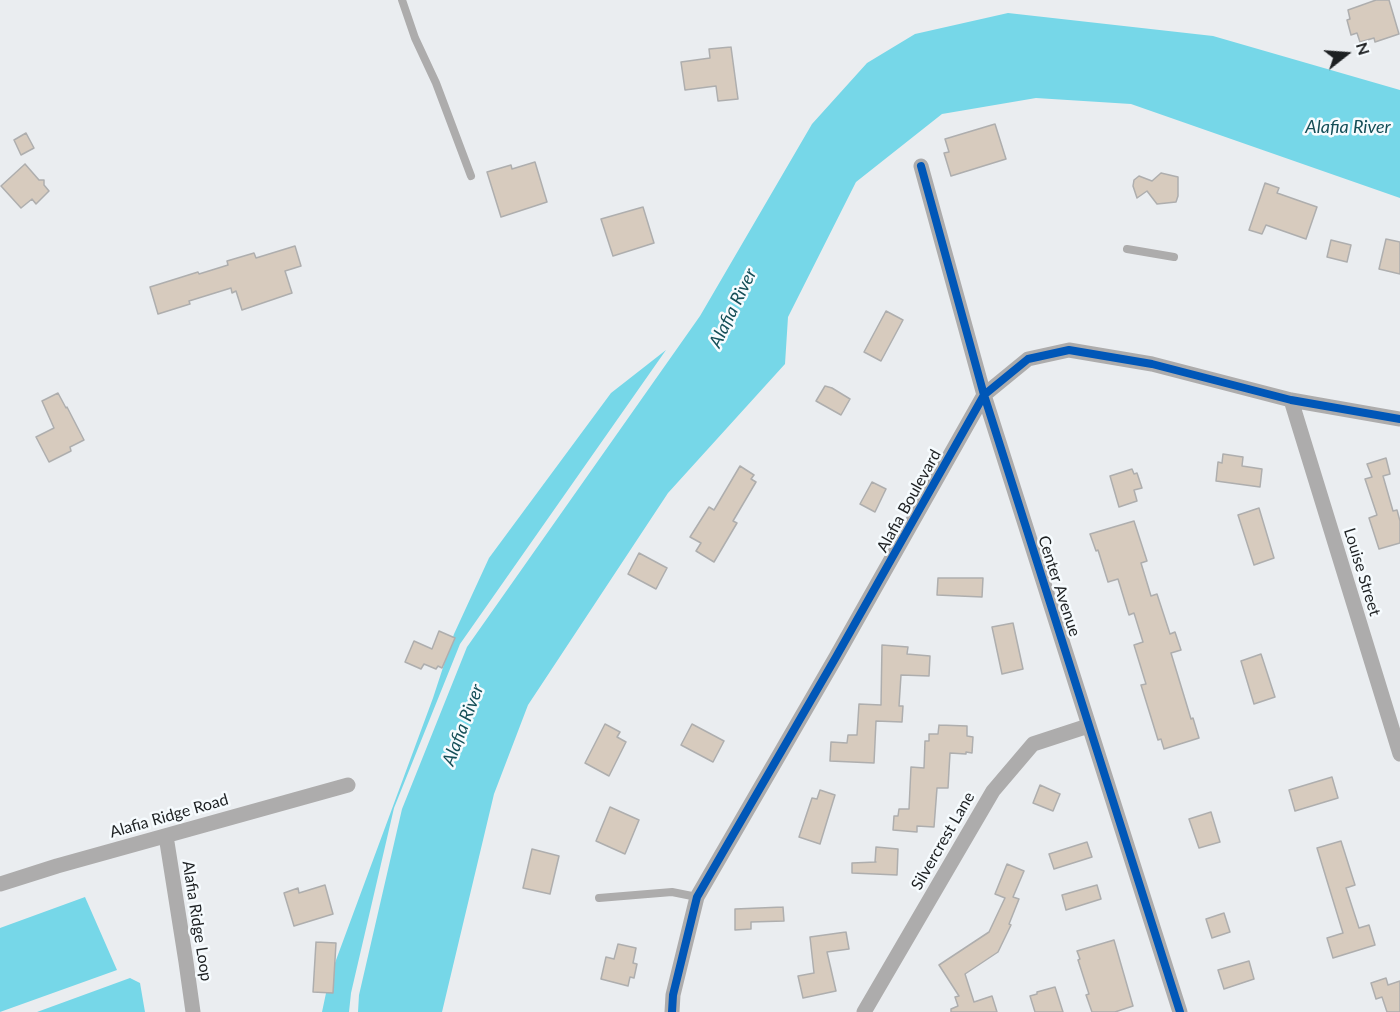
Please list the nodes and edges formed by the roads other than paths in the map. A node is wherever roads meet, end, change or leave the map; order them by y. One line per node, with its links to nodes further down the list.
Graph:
1 (402, 0): 3 (lane)
2 (921, 166): 6 (street, Center Avenue)
3 (471, 176)
4 (1127, 249): 5 (lane)
5 (1174, 257)
6 (984, 395): 7 (street, Alafia Boulevard); 9 (street, Center Avenue); 14 (street, Alafia Boulevard)
7 (1291, 400): 8 (street, Alafia Boulevard); 10 (street, Louise Street)
8 (1400, 419)
9 (1088, 726): 18 (street, Silvercrest Lane); 19 (street, Center Avenue)
10 (1400, 754)
11 (348, 785): 12 (street, Alafia Ridge Road)
12 (166, 836): 13 (street, Alafia Ridge Road); 16 (street, Alafia Ridge Loop)
13 (0, 884)
14 (697, 897): 15 (lane); 17 (street, Alafia Boulevard)
15 (599, 898)
16 (193, 1012)
17 (672, 1012)
18 (864, 1012)
19 (1180, 1012)

